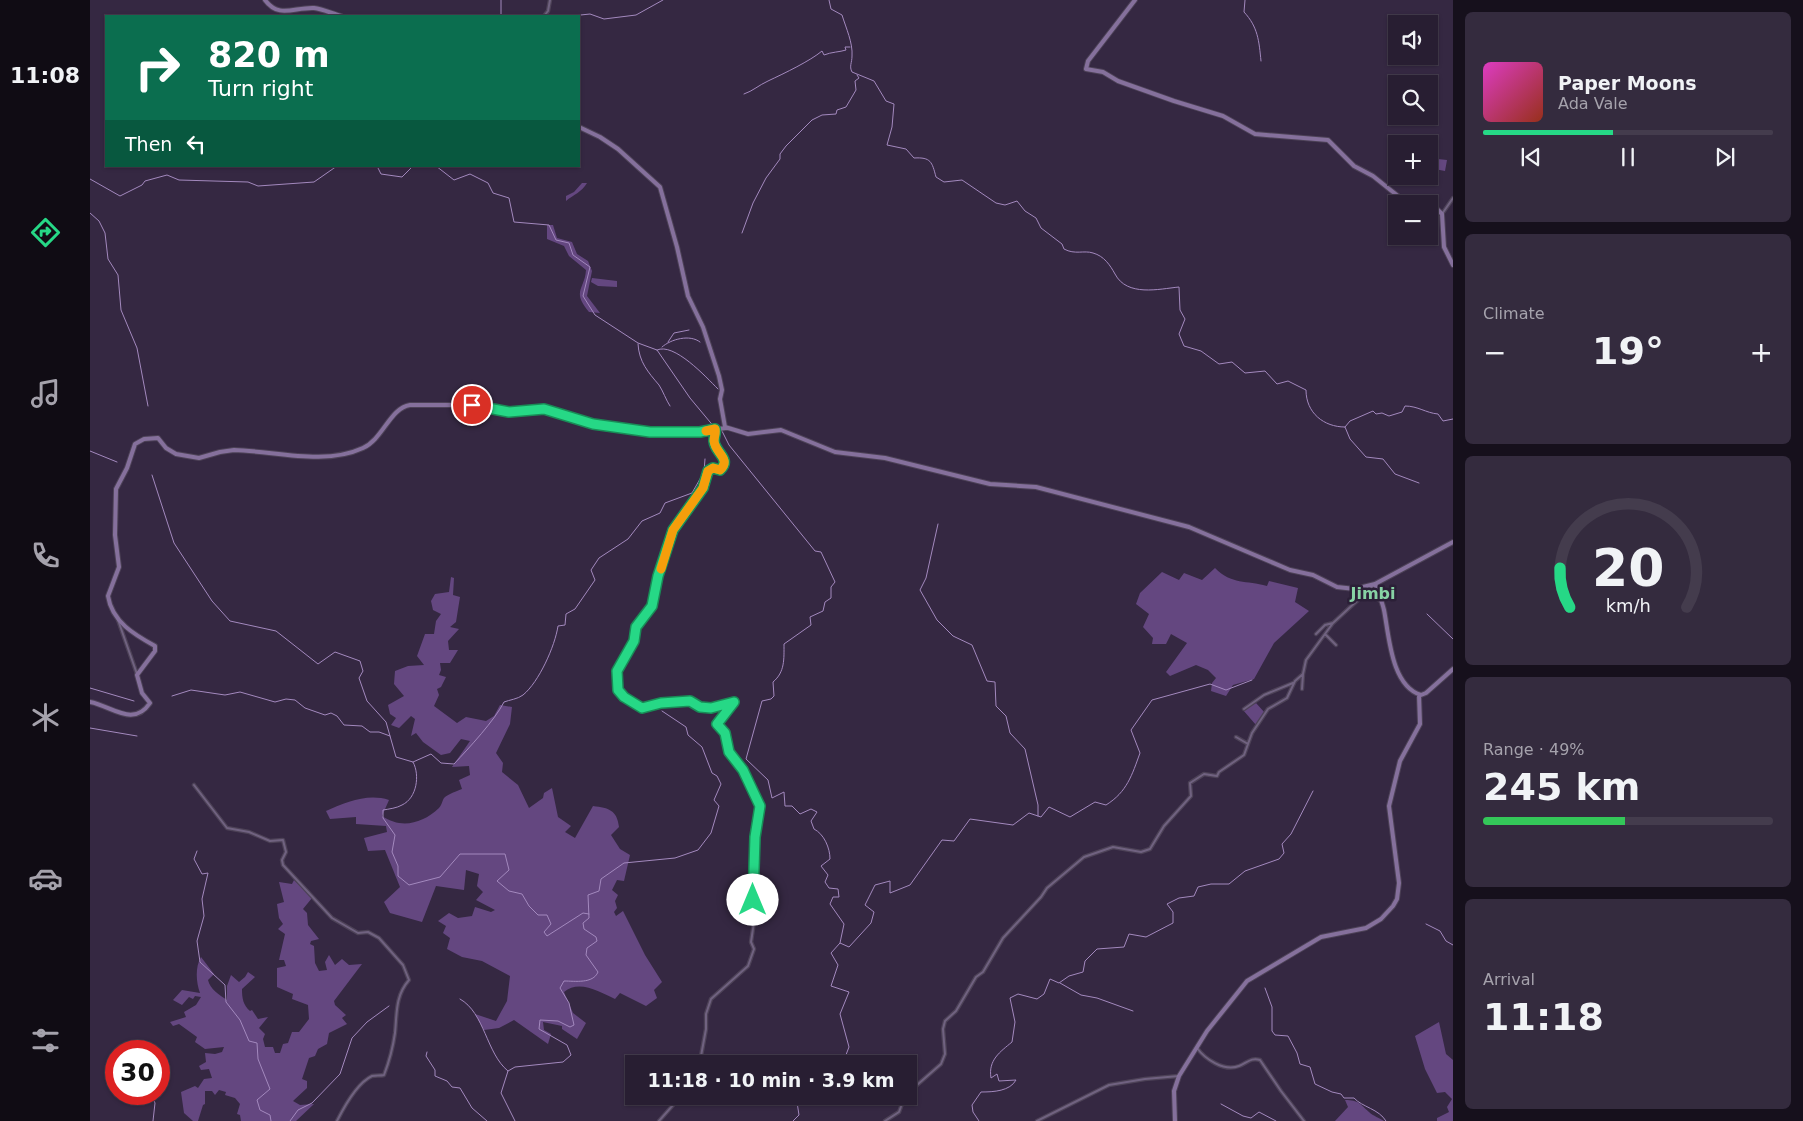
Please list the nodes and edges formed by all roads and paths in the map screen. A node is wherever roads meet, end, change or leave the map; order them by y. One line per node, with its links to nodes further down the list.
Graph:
1 (265, 0): 4 (street)
2 (550, 0): 5 (street)
3 (1135, 0): 7 (street)
4 (338, 15)
5 (545, 15)
6 (580, 127): 12 (street)
7 (1397, 195)
8 (1453, 198): 10 (street)
9 (1438, 210): 10 (street)
10 (1442, 214): 11 (street)
11 (1453, 265)
12 (727, 428): 13 (street); 16 (street)
13 (715, 429): 19 (street); 36 (street)
14 (1453, 542): 15 (street)
15 (1375, 584): 16 (street); 17 (street); 18 (street)
16 (1356, 589): 17 (street)
17 (1366, 592): 18 (street); 20 (street)
18 (1380, 600): 29 (street)
19 (117, 617): 26 (street); 26 (street)
20 (1333, 623): 21 (street); 22 (street)
21 (1316, 634)
22 (1325, 634): 23 (street); 25 (street)
23 (1336, 645)
24 (1453, 669): 29 (street)
25 (1303, 674): 27 (street); 28 (street)
26 (137, 675): 30 (street)
27 (1295, 681): 31 (street); 33 (street)
28 (1302, 689)
29 (1419, 695): 35 (street)
30 (90, 702)
31 (1244, 709)
32 (1236, 737): 33 (street)
33 (1248, 744): 38 (street)
34 (194, 785): 41 (street)
35 (1197, 1048): 37 (street); 46 (street)
36 (700, 1055)
37 (1179, 1076): 44 (street); 45 (street)
38 (917, 1085)
39 (673, 1105): 42 (street)
40 (902, 1105): 43 (street)
41 (337, 1121)
42 (659, 1121)
43 (885, 1121)
44 (1037, 1121)
45 (1175, 1121)
46 (1304, 1121)

